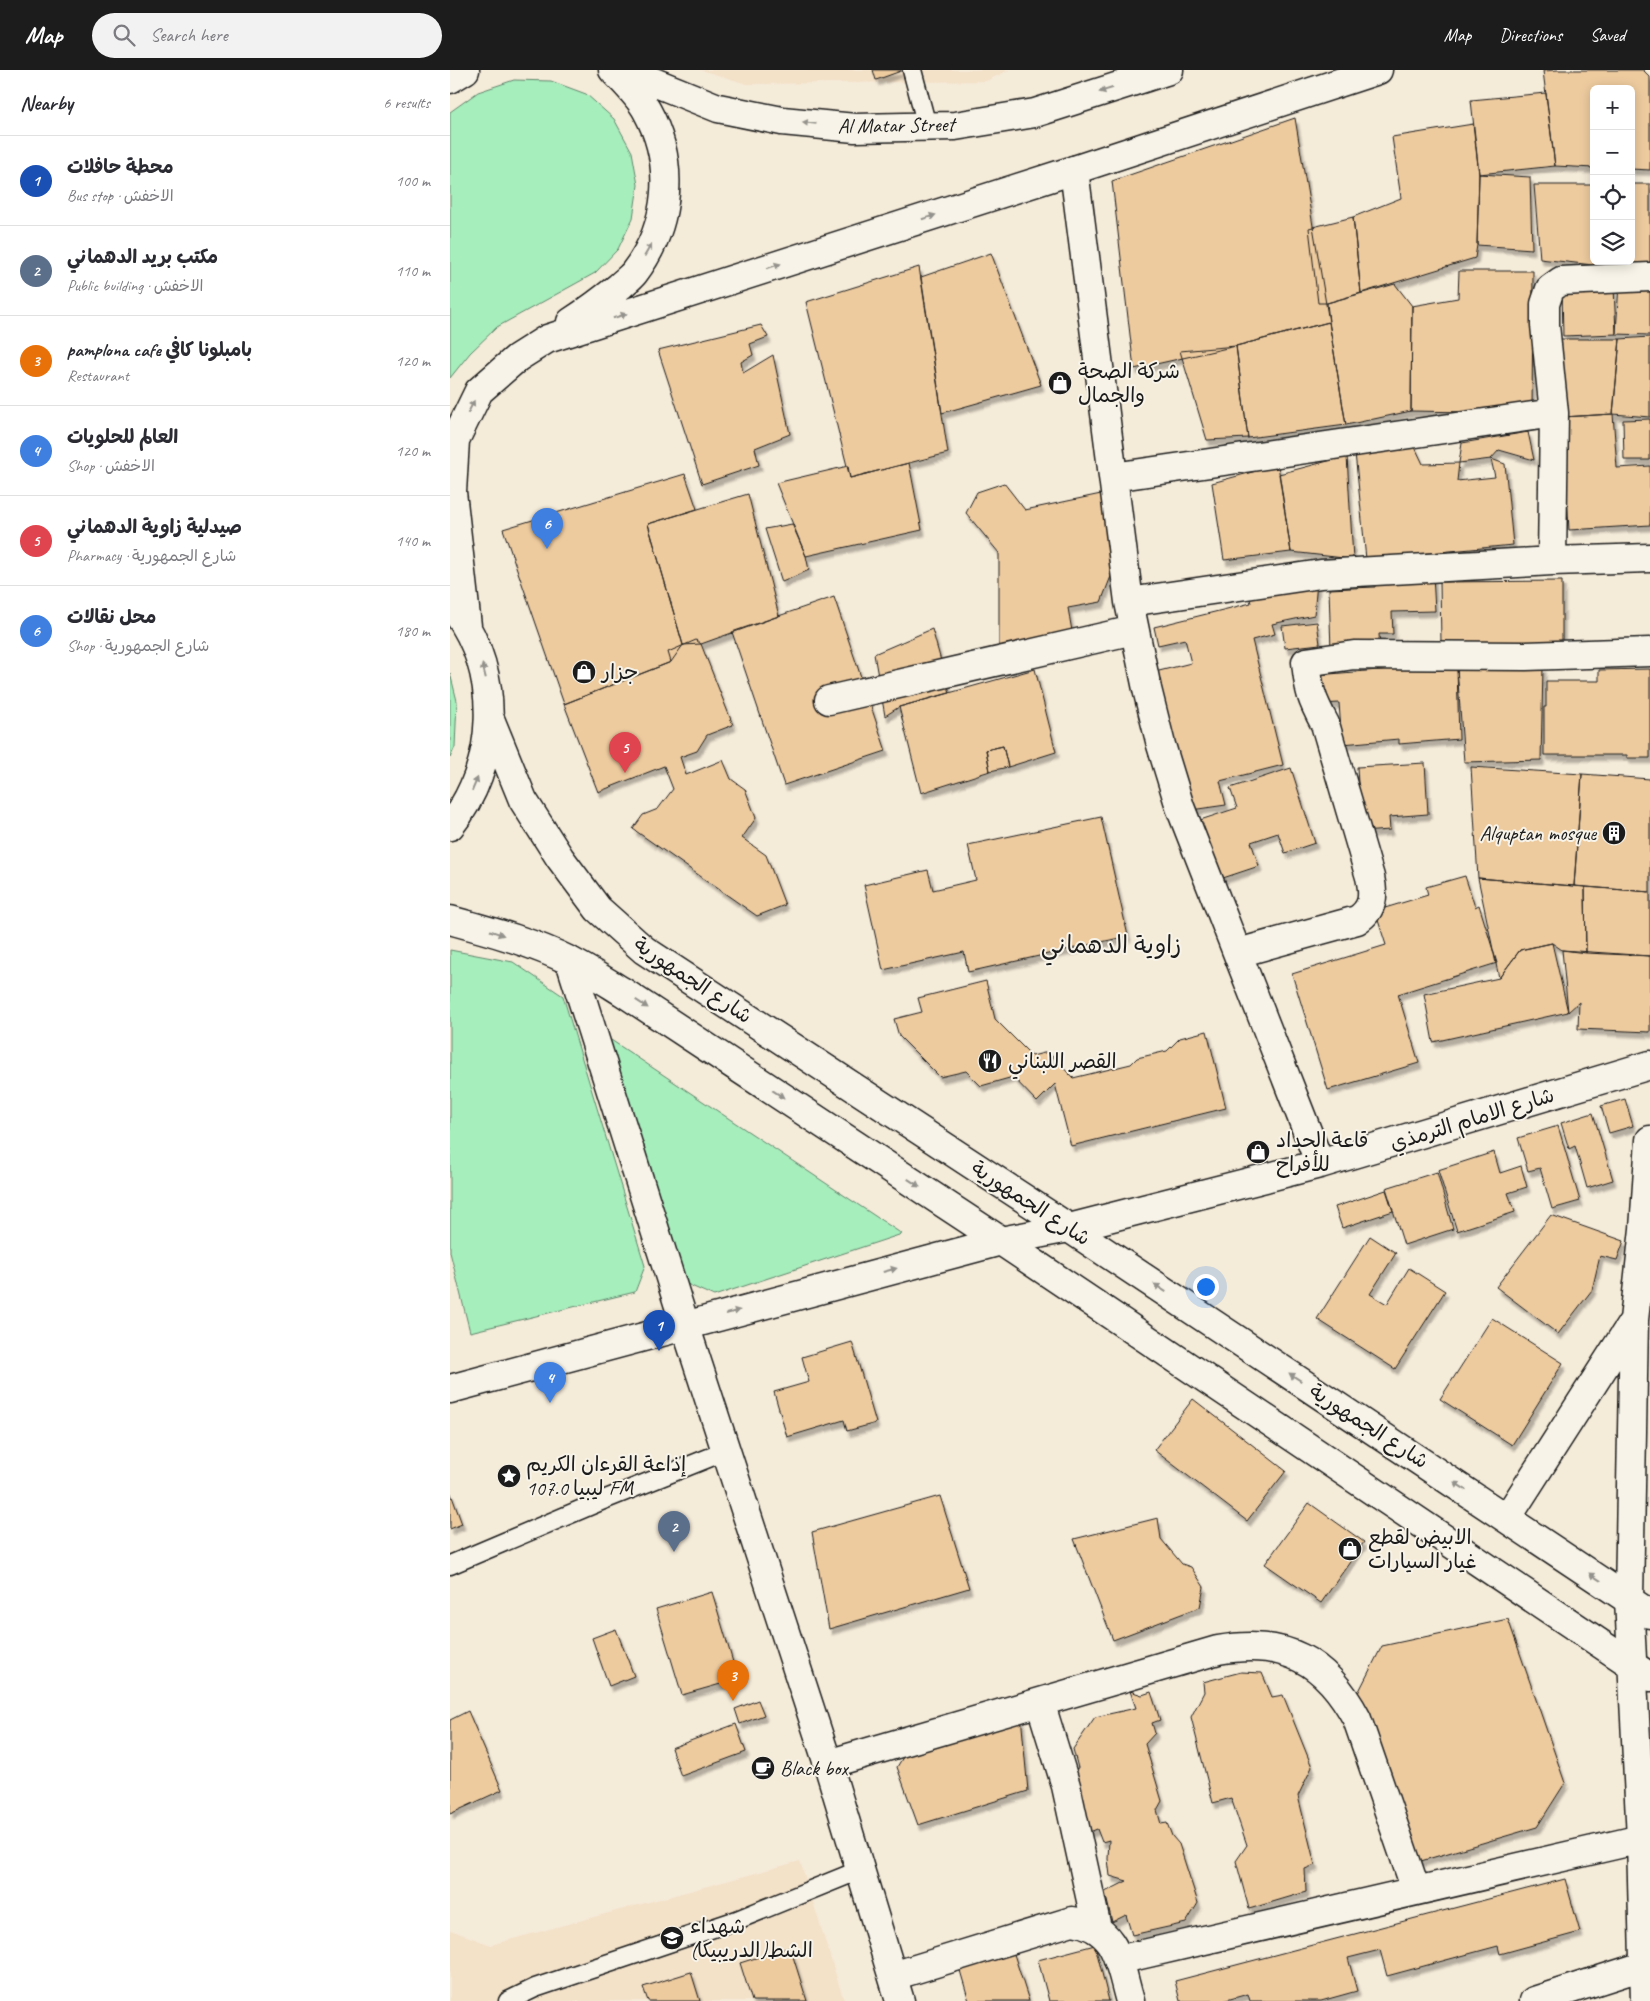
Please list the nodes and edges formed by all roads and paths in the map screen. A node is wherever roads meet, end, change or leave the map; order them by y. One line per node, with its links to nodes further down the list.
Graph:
1 (465, 70): 7 (street)
2 (613, 70): 11 (street, one-way to 2)
3 (624, 70): 8 (street, Al Matar Street, one-way to 3)
4 (912, 70): 8 (lane)
5 (1170, 70): 8 (street, Al Matar Street, one-way to 8)
6 (1378, 70): 9 (street)
7 (450, 79)
8 (927, 126)
9 (1074, 170): 11 (street, one-way to 9); 13 (street)
10 (1650, 277): 12 (street)
11 (547, 339): 18 (street, one-way to 11)
12 (1554, 413): 13 (street); 15 (street)
13 (1113, 478): 17 (street)
14 (1650, 558): 15 (street)
15 (1552, 561): 17 (street)
16 (450, 602): 18 (street)
17 (1129, 602): 19 (street)
18 (467, 626): 22 (street, one-way to 18)
19 (1134, 630): 21 (street); 25 (street)
20 (1650, 652): 25 (street)
21 (829, 700)
22 (490, 719): 23 (street, one-way to 22); 30 (street, شارع الجمهورية)
23 (450, 826)
24 (450, 920): 26 (street, one-way to 26)
25 (1238, 953): 29 (street)
26 (570, 961): 31 (street, one-way to 31); 33 (street)
27 (1650, 1065): 29 (street, شارع الامام الترمذي)
28 (1650, 1140): 32 (street)
29 (1320, 1164): 30 (street, شارع الامام الترمذي)
30 (1069, 1228): 31 (street, شارع الامام الترمذي); 37 (street, شارع الجمهورية, one-way to 30)
31 (1001, 1240): 33 (street, شارع الامام الترمذي, one-way to 31); 40 (street)
32 (1634, 1320): 35 (street); 37 (street)
33 (685, 1324): 34 (street, شارع الامام الترمذي); 36 (street)
34 (450, 1389)
35 (1641, 1425): 39 (street)
36 (726, 1451): 38 (lane); 42 (street)
37 (1507, 1518): 39 (street, شارع الجمهورية, one-way to 37)
38 (450, 1565)
39 (1639, 1606): 40 (street)
40 (1640, 1671): 43 (street)
41 (1040, 1702): 42 (street); 45 (street); 46 (street)
42 (828, 1764): 44 (street)
43 (1641, 1839): 45 (street); 47 (street)
44 (860, 1870): 49 (street); 50 (lane)
45 (1416, 1890): 48 (street)
46 (1097, 1928): 48 (street); 49 (street)
47 (1645, 1946): 52 (street); 53 (street)
48 (1118, 1960): 51 (street)
49 (896, 1989)
50 (508, 2001)
51 (1130, 2001)
52 (1534, 2001)
53 (1645, 2001)

